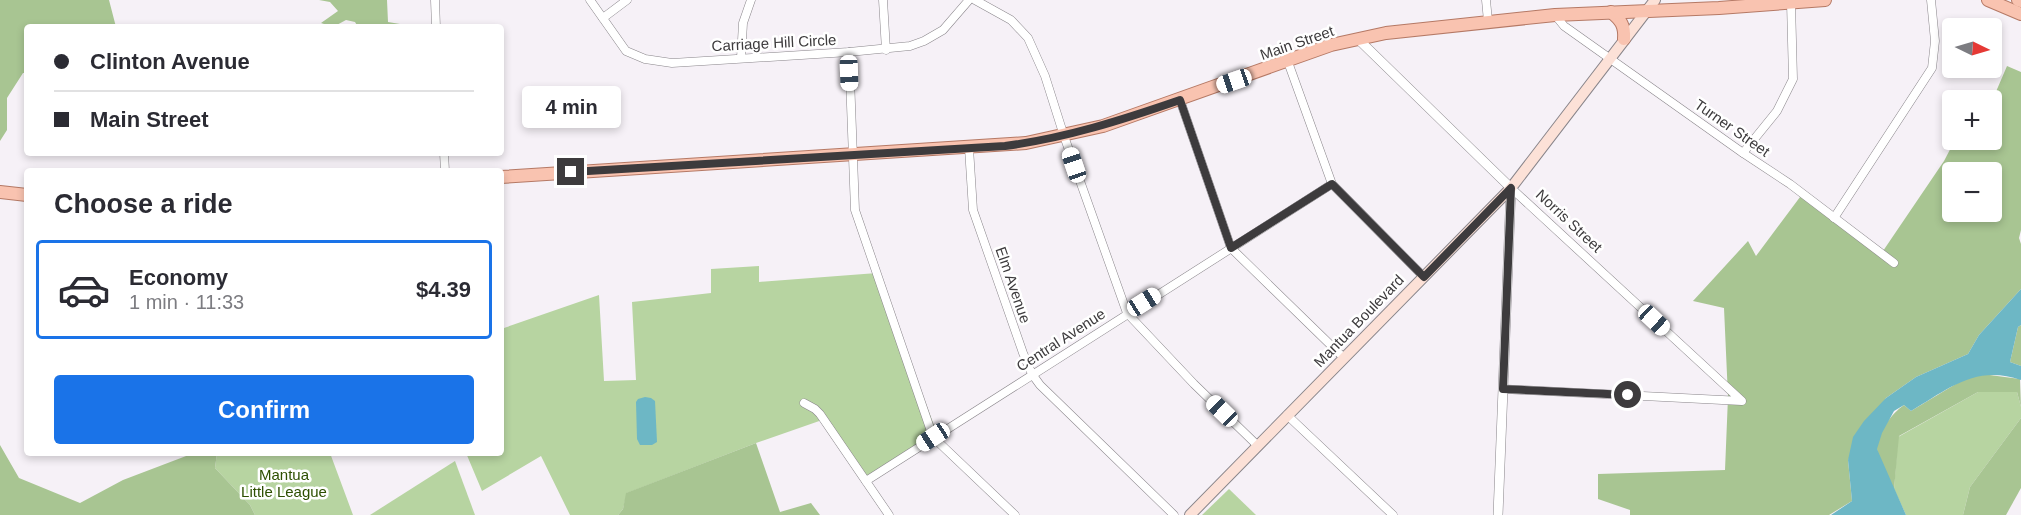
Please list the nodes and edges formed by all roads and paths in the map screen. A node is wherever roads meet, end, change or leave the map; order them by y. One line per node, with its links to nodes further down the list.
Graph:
1 (435, 0): 21 (street)
2 (591, 0): 19 (street, Carriage Hill Circle)
3 (627, 0): 19 (street)
4 (752, 0): 26 (street)
5 (883, 0): 24 (street)
6 (969, 0): 24 (street, Carriage Hill Circle)
7 (975, 0): 30 (street)
8 (1486, 0): 20 (street)
9 (1825, 0): 13 (main road, Main Street)
10 (1931, 0): 39 (street)
11 (1988, 0): 14 (main road)
12 (1755, 3): 13 (main road, Main Street); 15 (main road, Main Street)
13 (1791, 3): 32 (street)
14 (2004, 4): 17 (main road)
15 (1651, 5): 16 (main road, Main Street); 23 (main road, Mantua Boulevard)
16 (1611, 12): 18 (main road, Main Street); 23 (main road)
17 (2021, 14)
18 (1555, 15): 20 (main road, Main Street); 27 (street, Turner Street)
19 (603, 18): 26 (street, Carriage Hill Circle)
20 (1488, 21): 22 (main road, Main Street)
21 (436, 24)
22 (1358, 39): 28 (main road, Main Street); 36 (street, Norris Street)
23 (1624, 39): 27 (main road, Mantua Boulevard)
24 (886, 50): 25 (street, Carriage Hill Circle)
25 (849, 52): 26 (street, Carriage Hill Circle); 33 (street)
26 (741, 58)
27 (1610, 58): 32 (street, Turner Street); 36 (main road, Mantua Boulevard)
28 (1288, 62): 29 (main road, Main Street); 35 (street)
29 (1180, 100): 30 (main road, Main Street); 40 (street)
30 (1064, 136): 31 (main road, Main Street); 43 (street)
31 (969, 148): 33 (main road, Main Street); 45 (street, Elm Avenue)
32 (1743, 153): 39 (street, Turner Street)
33 (852, 155): 34 (main road, Main Street); 49 (street)
34 (504, 177)
35 (1332, 184): 40 (street, Central Avenue); 42 (street)
36 (1511, 188): 42 (main road, Mantua Boulevard); 46 (street); 46 (street, Norris Street)
37 (0, 192): 38 (main road)
38 (24, 195)
39 (1834, 218): 41 (street, Turner Street)
40 (1231, 248): 43 (street, Central Avenue); 44 (street)
41 (1894, 263)
42 (1424, 277): 44 (main road, Mantua Boulevard)
43 (1127, 313): 45 (street, Central Avenue); 50 (street)
44 (1344, 358): 48 (main road, Mantua Boulevard)
45 (1032, 374): 49 (street, Central Avenue); 54 (street, Elm Avenue)
46 (1503, 389): 57 (street)
47 (804, 403): 51 (street)
48 (1287, 415): 50 (main road, Mantua Boulevard); 56 (street)
49 (933, 437): 51 (street, Central Avenue); 53 (street)
50 (1254, 442): 55 (main road, Mantua Boulevard)
51 (866, 481): 52 (street)
52 (889, 515)
53 (1015, 515)
54 (1174, 515)
55 (1190, 515)
56 (1393, 515)
57 (1498, 515)

